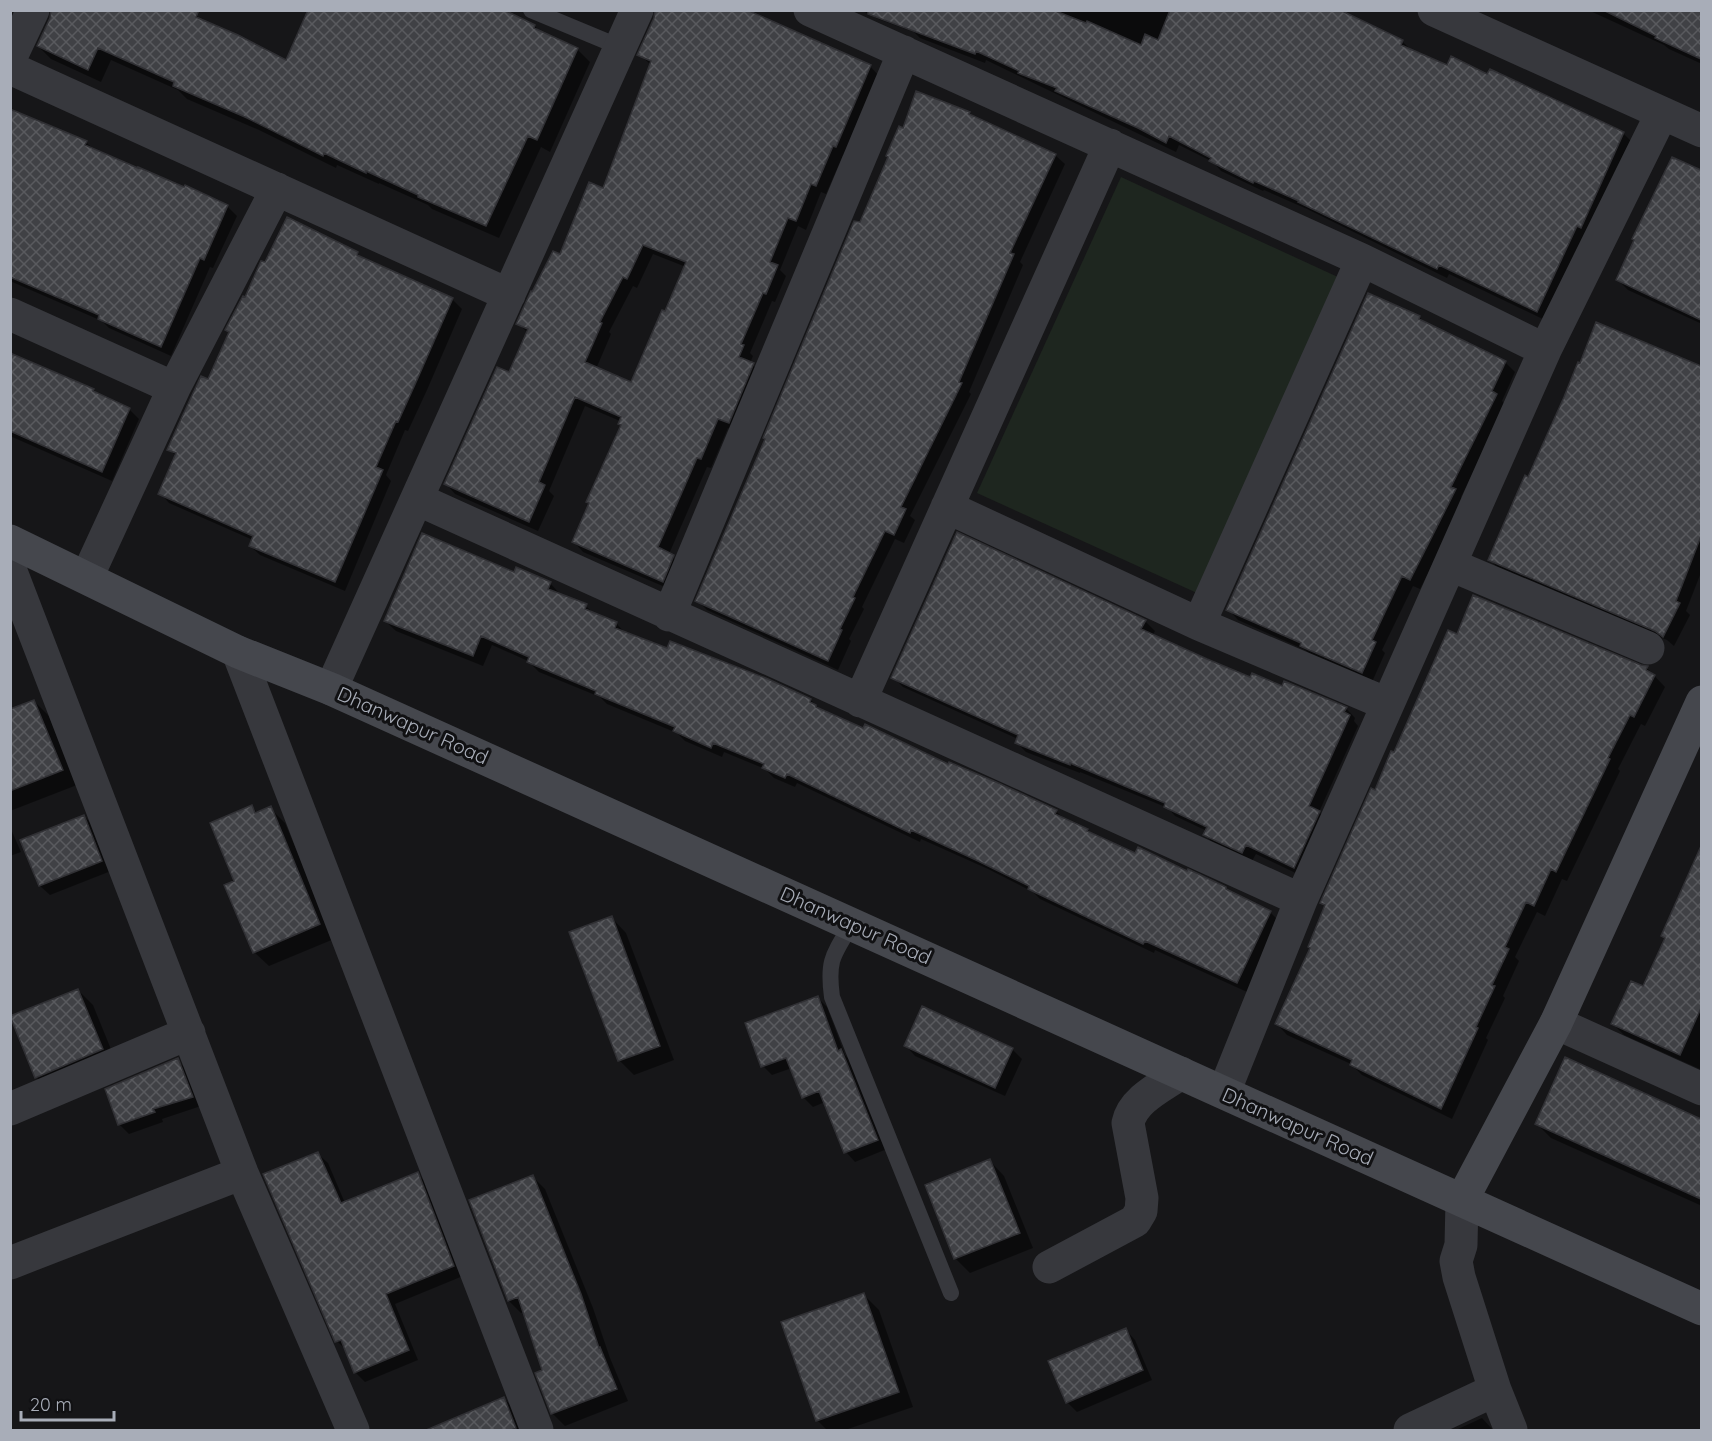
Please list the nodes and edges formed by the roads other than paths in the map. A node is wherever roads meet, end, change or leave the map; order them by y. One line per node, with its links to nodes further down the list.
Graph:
1 (33, 10): 8 (street)
2 (531, 10): 6 (lane)
3 (637, 10): 6 (street)
4 (810, 10): 7 (street)
5 (1434, 10): 10 (street)
6 (620, 47): 15 (street)
7 (904, 52): 12 (street); 25 (street)
8 (10, 59)
9 (10, 68): 13 (street)
10 (1662, 113): 11 (street); 17 (street)
11 (1701, 131)
12 (1110, 145): 14 (street); 20 (street)
13 (277, 189): 15 (street); 18 (street)
14 (1362, 260): 17 (street); 26 (street)
15 (509, 295): 19 (street)
16 (10, 314): 18 (street)
17 (1545, 350): 22 (street)
18 (174, 388): 24 (street)
19 (417, 499): 25 (street); 29 (street)
20 (947, 507): 26 (street); 30 (street)
21 (10, 541): 24 (street, Dhanwapur Road)
22 (1451, 565): 27 (street); 32 (street)
23 (10, 568): 36 (street)
24 (87, 577): 28 (street, Dhanwapur Road)
25 (669, 615): 30 (street)
26 (1199, 624): 32 (street)
27 (1648, 648)
28 (238, 652): 29 (street, Dhanwapur Road); 49 (street)
29 (332, 688): 34 (street, Dhanwapur Road)
30 (860, 701): 33 (street)
31 (1701, 702): 35 (street)
32 (1387, 704): 33 (street)
33 (1301, 900): 39 (street)
34 (852, 924): 37 (street, Dhanwapur Road); 45 (lane)
35 (1556, 1023): 38 (street); 42 (street)
36 (189, 1034): 40 (street); 41 (street)
37 (1181, 1073): 39 (street, Dhanwapur Road); 44 (street)
38 (1701, 1089)
39 (1224, 1092): 42 (street, Dhanwapur Road)
40 (10, 1109)
41 (242, 1173): 43 (street); 48 (street)
42 (1462, 1200): 46 (street, Dhanwapur Road); 47 (street)
43 (10, 1263)
44 (1049, 1267)
45 (951, 1293)
46 (1701, 1309)
47 (1495, 1390): 50 (street); 51 (street)
48 (353, 1431)
49 (537, 1431)
50 (1410, 1431)
51 (1511, 1431)

